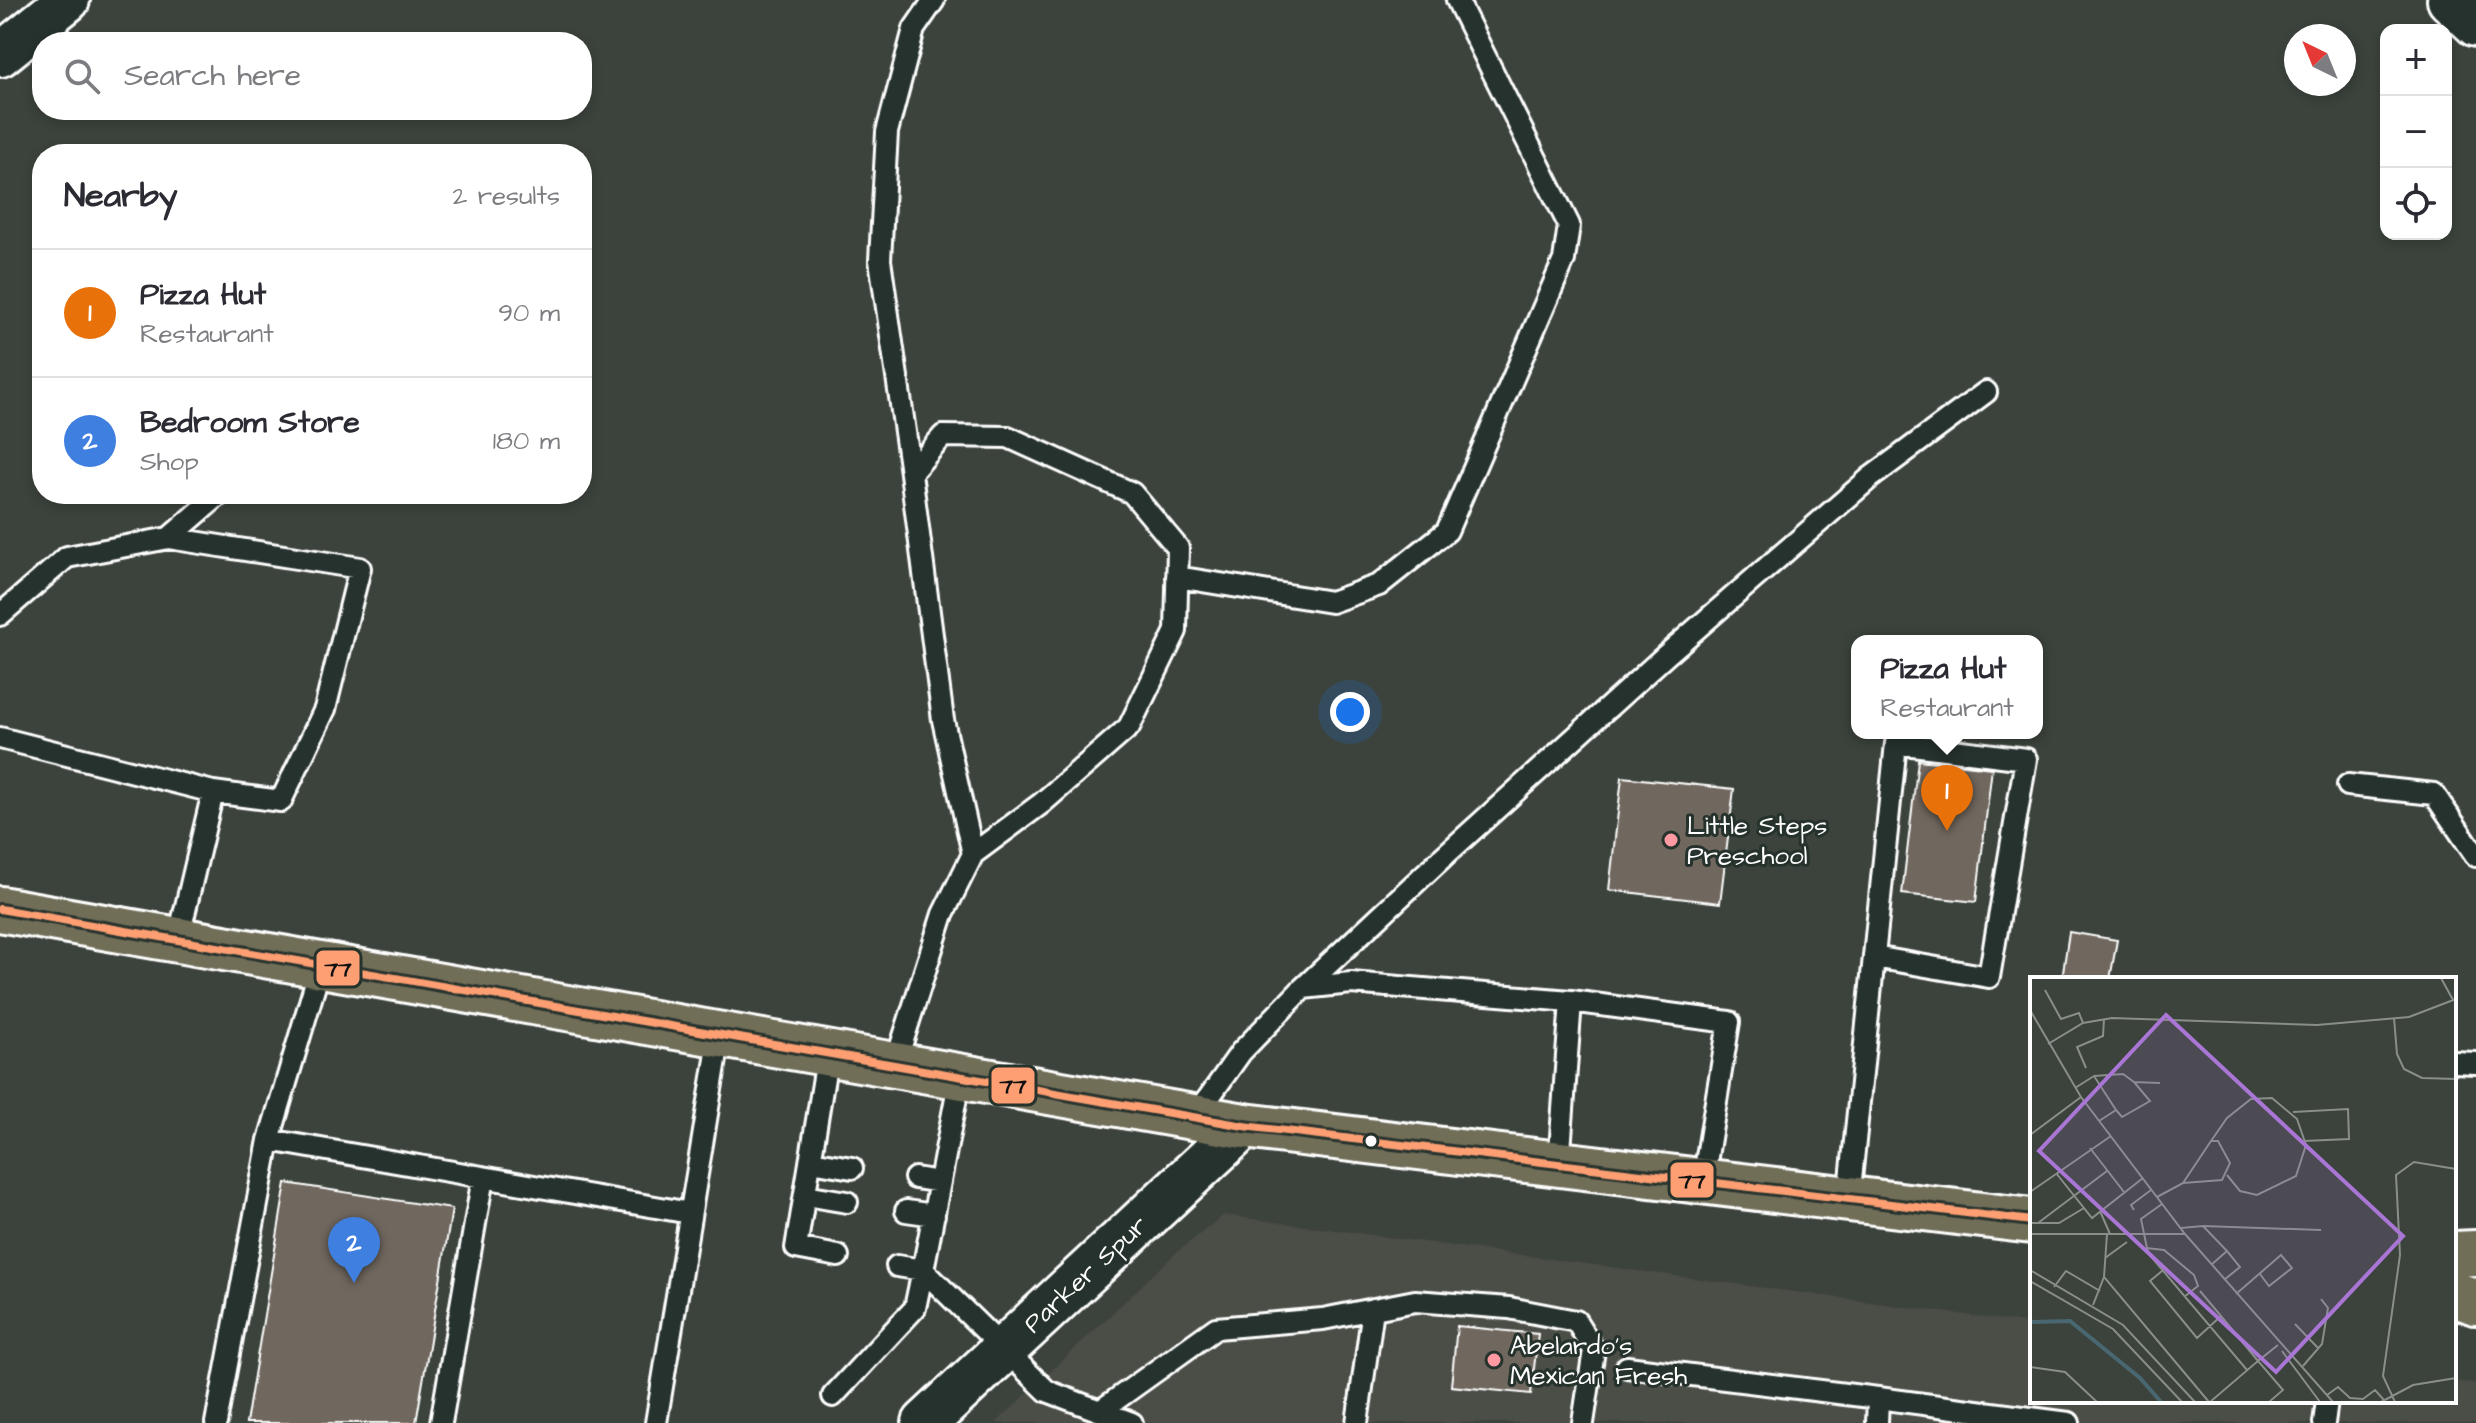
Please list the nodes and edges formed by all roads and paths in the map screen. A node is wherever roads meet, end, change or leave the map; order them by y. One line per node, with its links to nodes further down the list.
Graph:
1 (68, 0): 6 (street)
2 (934, 0): 8 (lane)
3 (1457, 0): 11 (lane)
4 (2449, 0): 5 (street)
5 (2476, 25)
6 (0, 55)
7 (1986, 392): 22 (lane)
8 (911, 473): 11 (lane); 16 (lane)
9 (208, 504): 10 (lane)
10 (169, 538): 12 (lane); 15 (lane)
11 (1177, 577): 16 (lane)
12 (0, 615)
13 (0, 738): 15 (lane)
14 (2348, 785): 17 (lane)
15 (213, 792): 19 (lane)
16 (973, 854): 28 (lane)
17 (2476, 856)
18 (0, 909): 19 (main road)
19 (178, 940): 21 (main road)
20 (1874, 957): 20 (lane); 41 (lane)
21 (321, 965): 24 (main road); 32 (lane)
22 (1303, 988): 23 (lane); 30 (lane)
23 (1571, 1001): 34 (lane); 38 (lane)
24 (720, 1035): 25 (main road); 44 (lane)
25 (828, 1053): 28 (main road); 33 (lane)
26 (2456, 1062): 27 (lane)
27 (2476, 1063)
28 (895, 1065): 29 (main road)
29 (960, 1077): 30 (main road); 39 (lane)
30 (1195, 1117): 31 (main road)
31 (1244, 1126): 34 (main road); 55 (street, Parker Spur)
32 (269, 1140): 36 (lane); 61 (lane)
33 (811, 1161): 35 (lane); 40 (lane)
34 (1559, 1164): 38 (main road)
35 (852, 1168)
36 (483, 1177): 44 (lane); 62 (lane)
37 (915, 1178): 39 (lane)
38 (1703, 1181): 41 (main road)
39 (940, 1182): 45 (lane)
40 (805, 1195): 42 (lane); 49 (lane)
41 (1849, 1199): 46 (main road)
42 (847, 1202)
43 (906, 1211): 45 (lane)
44 (690, 1213): 63 (lane)
45 (934, 1215): 51 (lane)
46 (2030, 1221)
47 (2476, 1253): 48 (main road)
48 (2456, 1254)
49 (838, 1256)
50 (897, 1266): 51 (lane)
51 (923, 1270): 55 (lane); 57 (lane)
52 (2456, 1295): 53 (main road)
53 (2476, 1302)
54 (1373, 1309): 60 (lane); 66 (lane); 67 (lane)
55 (1004, 1349): 60 (lane); 64 (street, Parker Spur)
56 (1627, 1367): 58 (lane)
57 (833, 1396)
58 (1878, 1398): 68 (lane); 69 (lane)
59 (2327, 1403): 70 (lane)
60 (1100, 1411): 65 (lane)
61 (216, 1423)
62 (441, 1423)
63 (656, 1423)
64 (925, 1423)
65 (1132, 1423)
66 (1357, 1423)
67 (1583, 1423)
68 (1877, 1423)
69 (2069, 1423)
70 (2324, 1423)

